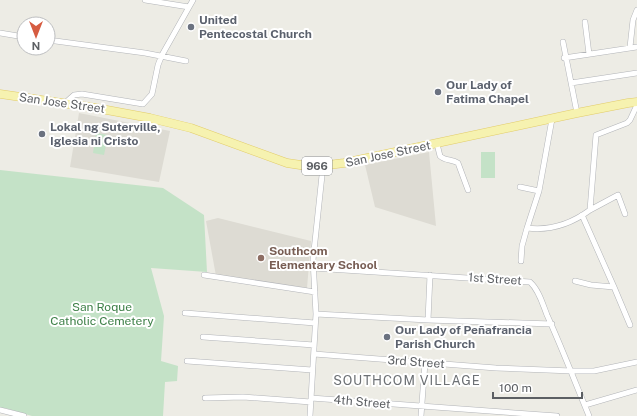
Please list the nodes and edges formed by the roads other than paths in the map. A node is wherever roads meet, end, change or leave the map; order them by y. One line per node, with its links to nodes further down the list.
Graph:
1 (145, 0): 3 (street)
2 (193, 0): 3 (street)
3 (189, 7): 13 (street)
4 (637, 10): 10 (street)
5 (585, 22): 12 (street)
6 (0, 33): 7 (street)
7 (16, 35)
8 (56, 41): 13 (street)
9 (563, 42): 14 (street)
10 (630, 47): 11 (street); 12 (street)
11 (637, 47)
12 (589, 54): 14 (street)
13 (162, 55): 15 (street); 20 (street)
14 (565, 58): 17 (street)
15 (186, 61)
16 (637, 73): 17 (street)
17 (571, 83): 22 (street)
18 (0, 94): 20 (main road, San Jose Street / 966)
19 (637, 102): 22 (main road, San Jose Street / 966)
20 (65, 103): 25 (main road, San Jose Street / 966)
21 (637, 106): 29 (street)
22 (577, 113): 23 (main road, San Jose Street / 966)
23 (552, 119): 24 (main road, San Jose Street / 966); 28 (street)
24 (437, 144): 25 (main road, San Jose Street / 966); 27 (street)
25 (323, 166): 34 (street)
26 (520, 187): 28 (street)
27 (468, 190)
28 (539, 191): 32 (street)
29 (590, 210): 30 (street); 31 (street)
30 (625, 214)
31 (582, 215): 32 (street); 38 (street)
32 (527, 228): 33 (street)
33 (522, 261)
34 (313, 268): 36 (street, 1st Street); 39 (street)
35 (204, 275): 39 (street)
36 (430, 275): 42 (street); 44 (street, 1st Street)
37 (575, 281): 38 (street)
38 (614, 287): 45 (street)
39 (314, 292): 41 (street)
40 (185, 313): 43 (street)
41 (316, 314): 42 (street); 43 (street)
42 (428, 320): 44 (street)
43 (315, 323): 47 (street)
44 (552, 324): 53 (street, 1st Street)
45 (630, 325)
46 (203, 337): 47 (street)
47 (314, 345): 48 (street)
48 (314, 354): 51 (street, 3rd Street); 52 (street)
49 (187, 361): 52 (street)
50 (637, 362): 53 (street, 3rd Street)
51 (425, 363): 53 (street, 3rd Street); 58 (street)
52 (312, 370): 56 (street)
53 (572, 371): 57 (street, 1st Street)
54 (637, 390): 57 (street)
55 (205, 398): 56 (street, 4th Street)
56 (311, 400): 58 (street, 4th Street); 61 (street)
57 (585, 405): 64 (street, 1st Street)
58 (422, 407): 62 (street); 63 (street, 4th Street)
59 (0, 410): 60 (street)
60 (24, 416)
61 (310, 416)
62 (421, 416)
63 (557, 416)
64 (589, 416)

